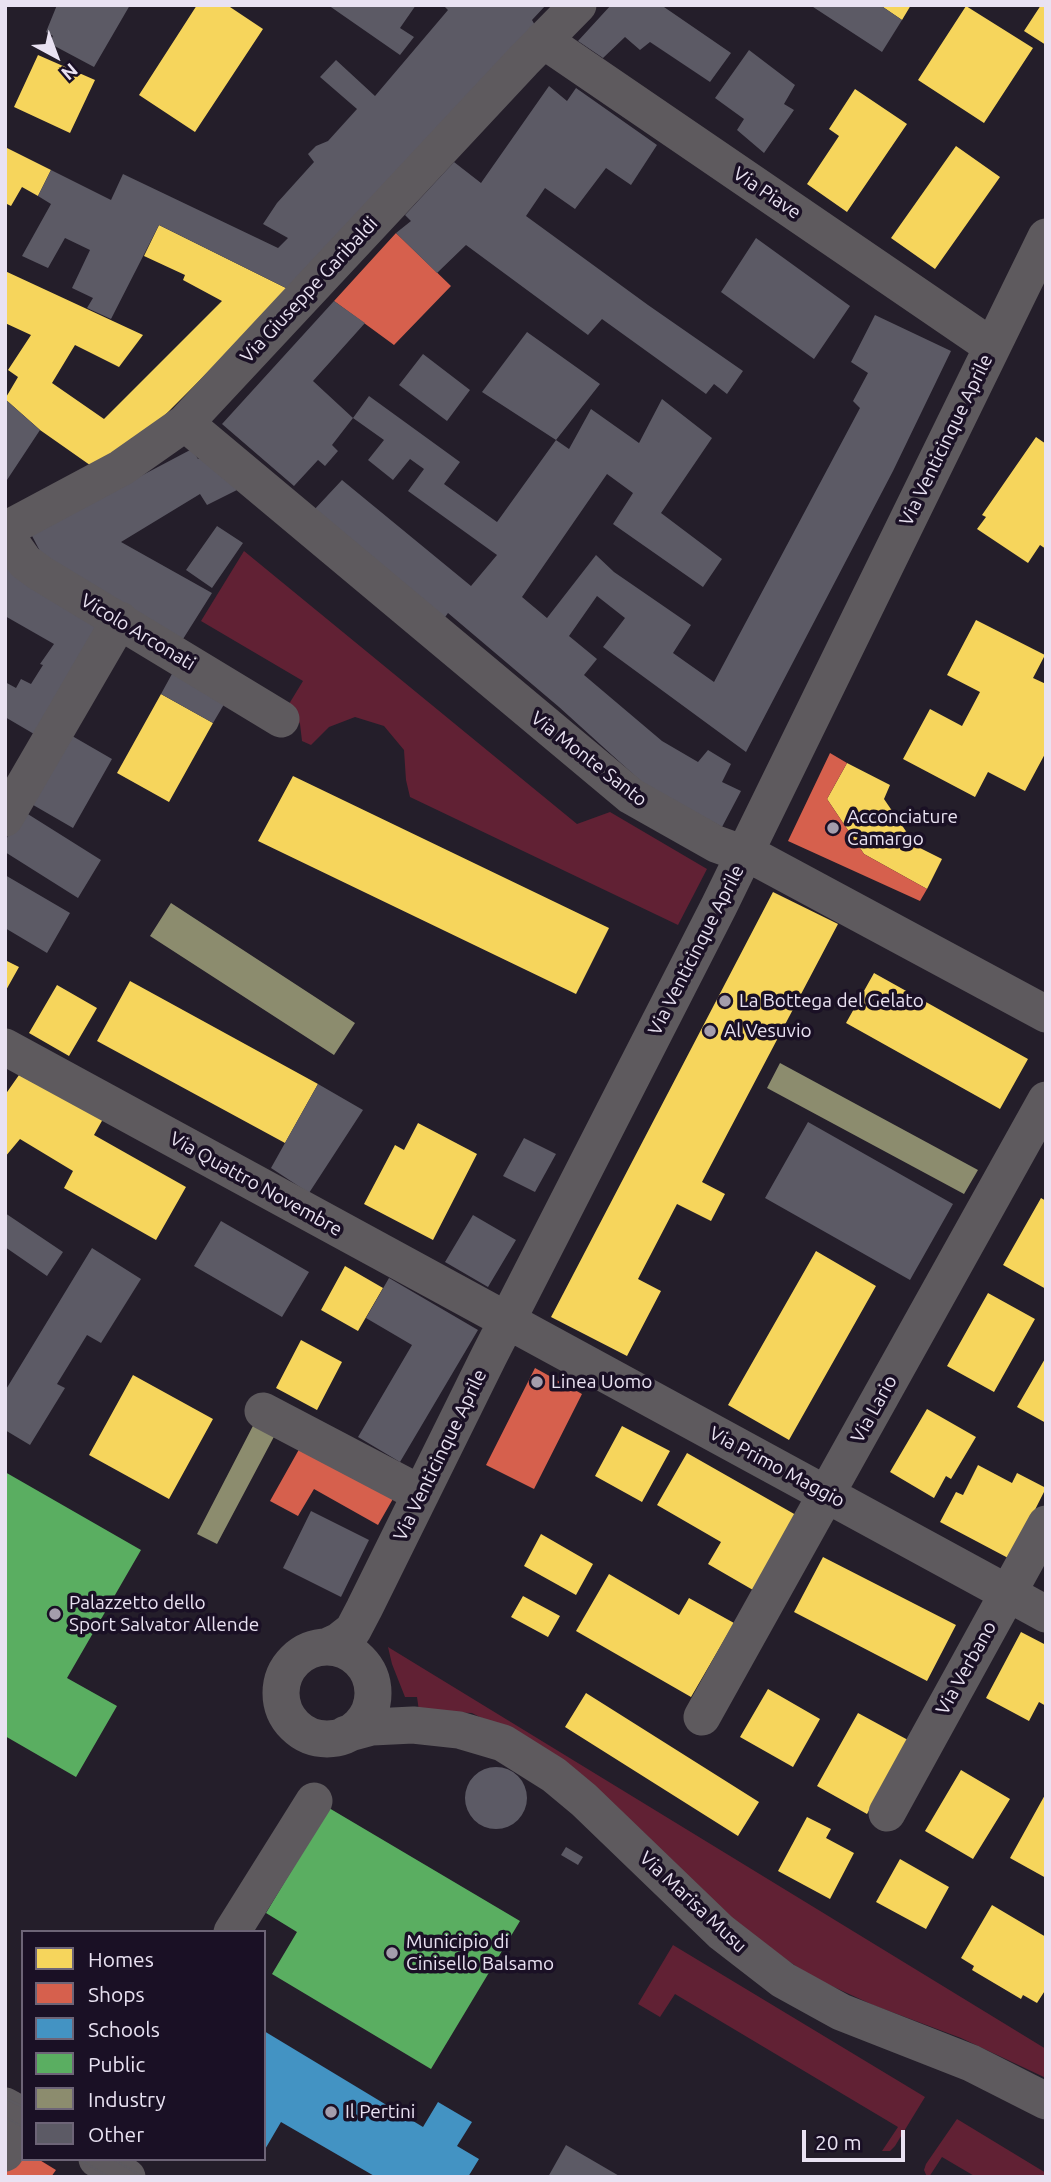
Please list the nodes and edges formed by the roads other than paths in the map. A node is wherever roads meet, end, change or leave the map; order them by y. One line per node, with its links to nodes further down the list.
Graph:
1 (578, 5): 2 (street, Via Giuseppe Garibaldi)
2 (543, 40): 4 (street, Via Piave); 5 (street, Via Giuseppe Garibaldi)
3 (1046, 237): 4 (street, Via Venticinque Aprile)
4 (991, 346): 10 (street, Via Venticinque Aprile)
5 (186, 423): 6 (street, Via Giuseppe Garibaldi); 10 (street, Via Monte Santo)
6 (5, 532): 7 (street, Vicolo Arconati)
7 (120, 620): 8 (street, Vicolo Arconati); 9 (street)
8 (281, 719)
9 (5, 818)
10 (744, 854): 11 (street, Via Monte Santo); 14 (street, Via Venticinque Aprile)
11 (1041, 1001)
12 (5, 1047): 14 (street, Via Quattro Novembre)
13 (1046, 1100): 17 (street, Via Lario)
14 (507, 1322): 16 (street, Via Venticinque Aprile); 17 (street, Via Primo Maggio)
15 (263, 1411): 16 (street)
16 (421, 1494): 21 (street, Via Venticinque Aprile)
17 (827, 1494): 19 (street, Via Primo Maggio); 22 (street, Via Lario)
18 (1046, 1524): 19 (street, Via Verbano)
19 (1008, 1592): 20 (street, Via Primo Maggio); 25 (street, Via Verbano)
20 (1046, 1614)
21 (326, 1647): 23 (street); 23 (street)
22 (702, 1717)
23 (346, 1734): 27 (street, Via Marisa Musu)
24 (314, 1801): 26 (street)
25 (887, 1813)
26 (233, 1930)
27 (1046, 2101)
28 (5, 2106): 29 (street)
29 (21, 2115)
30 (5, 2140): 31 (street)
31 (5, 2153)
32 (100, 2161): 33 (street)
33 (127, 2177)

